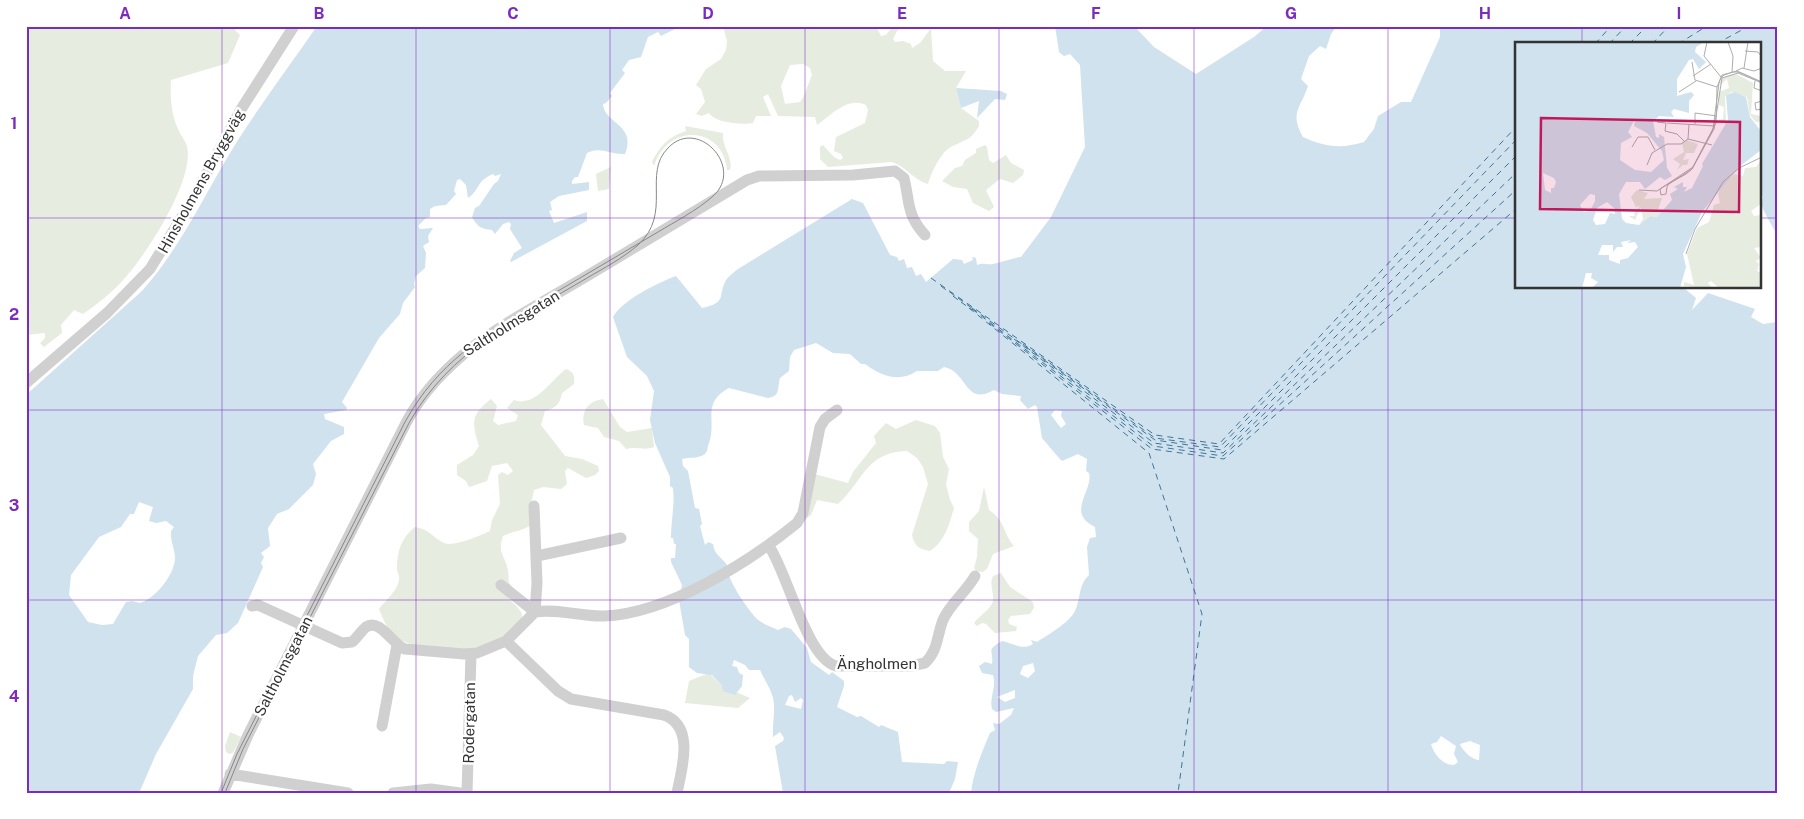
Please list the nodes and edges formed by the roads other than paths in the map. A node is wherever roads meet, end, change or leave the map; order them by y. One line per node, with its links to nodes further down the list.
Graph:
1 (294, 26): 3 (street, Hinsholmens Bryggväg)
2 (925, 235): 13 (street, Saltholmsgatan)
3 (26, 383)
4 (837, 410): 7 (street)
5 (534, 506): 8 (street)
6 (621, 538): 8 (street)
7 (769, 546): 9 (street, Ängholmen); 12 (street)
8 (537, 556): 12 (street)
9 (975, 576)
10 (501, 585): 12 (street)
11 (252, 606): 13 (street)
12 (535, 612): 14 (street)
13 (304, 625): 15 (street); 18 (street, Saltholmsgatan)
14 (506, 641): 16 (street); 25 (street)
15 (397, 645): 16 (street); 17 (street)
16 (471, 654): 24 (street, Rodergatan)
17 (382, 726)
18 (230, 774): 20 (street, Saltholmsgatan); 21 (street)
19 (406, 792): 22 (street); 23 (street)
20 (223, 793)
21 (348, 793)
22 (393, 793)
23 (460, 793)
24 (467, 793)
25 (677, 793)

